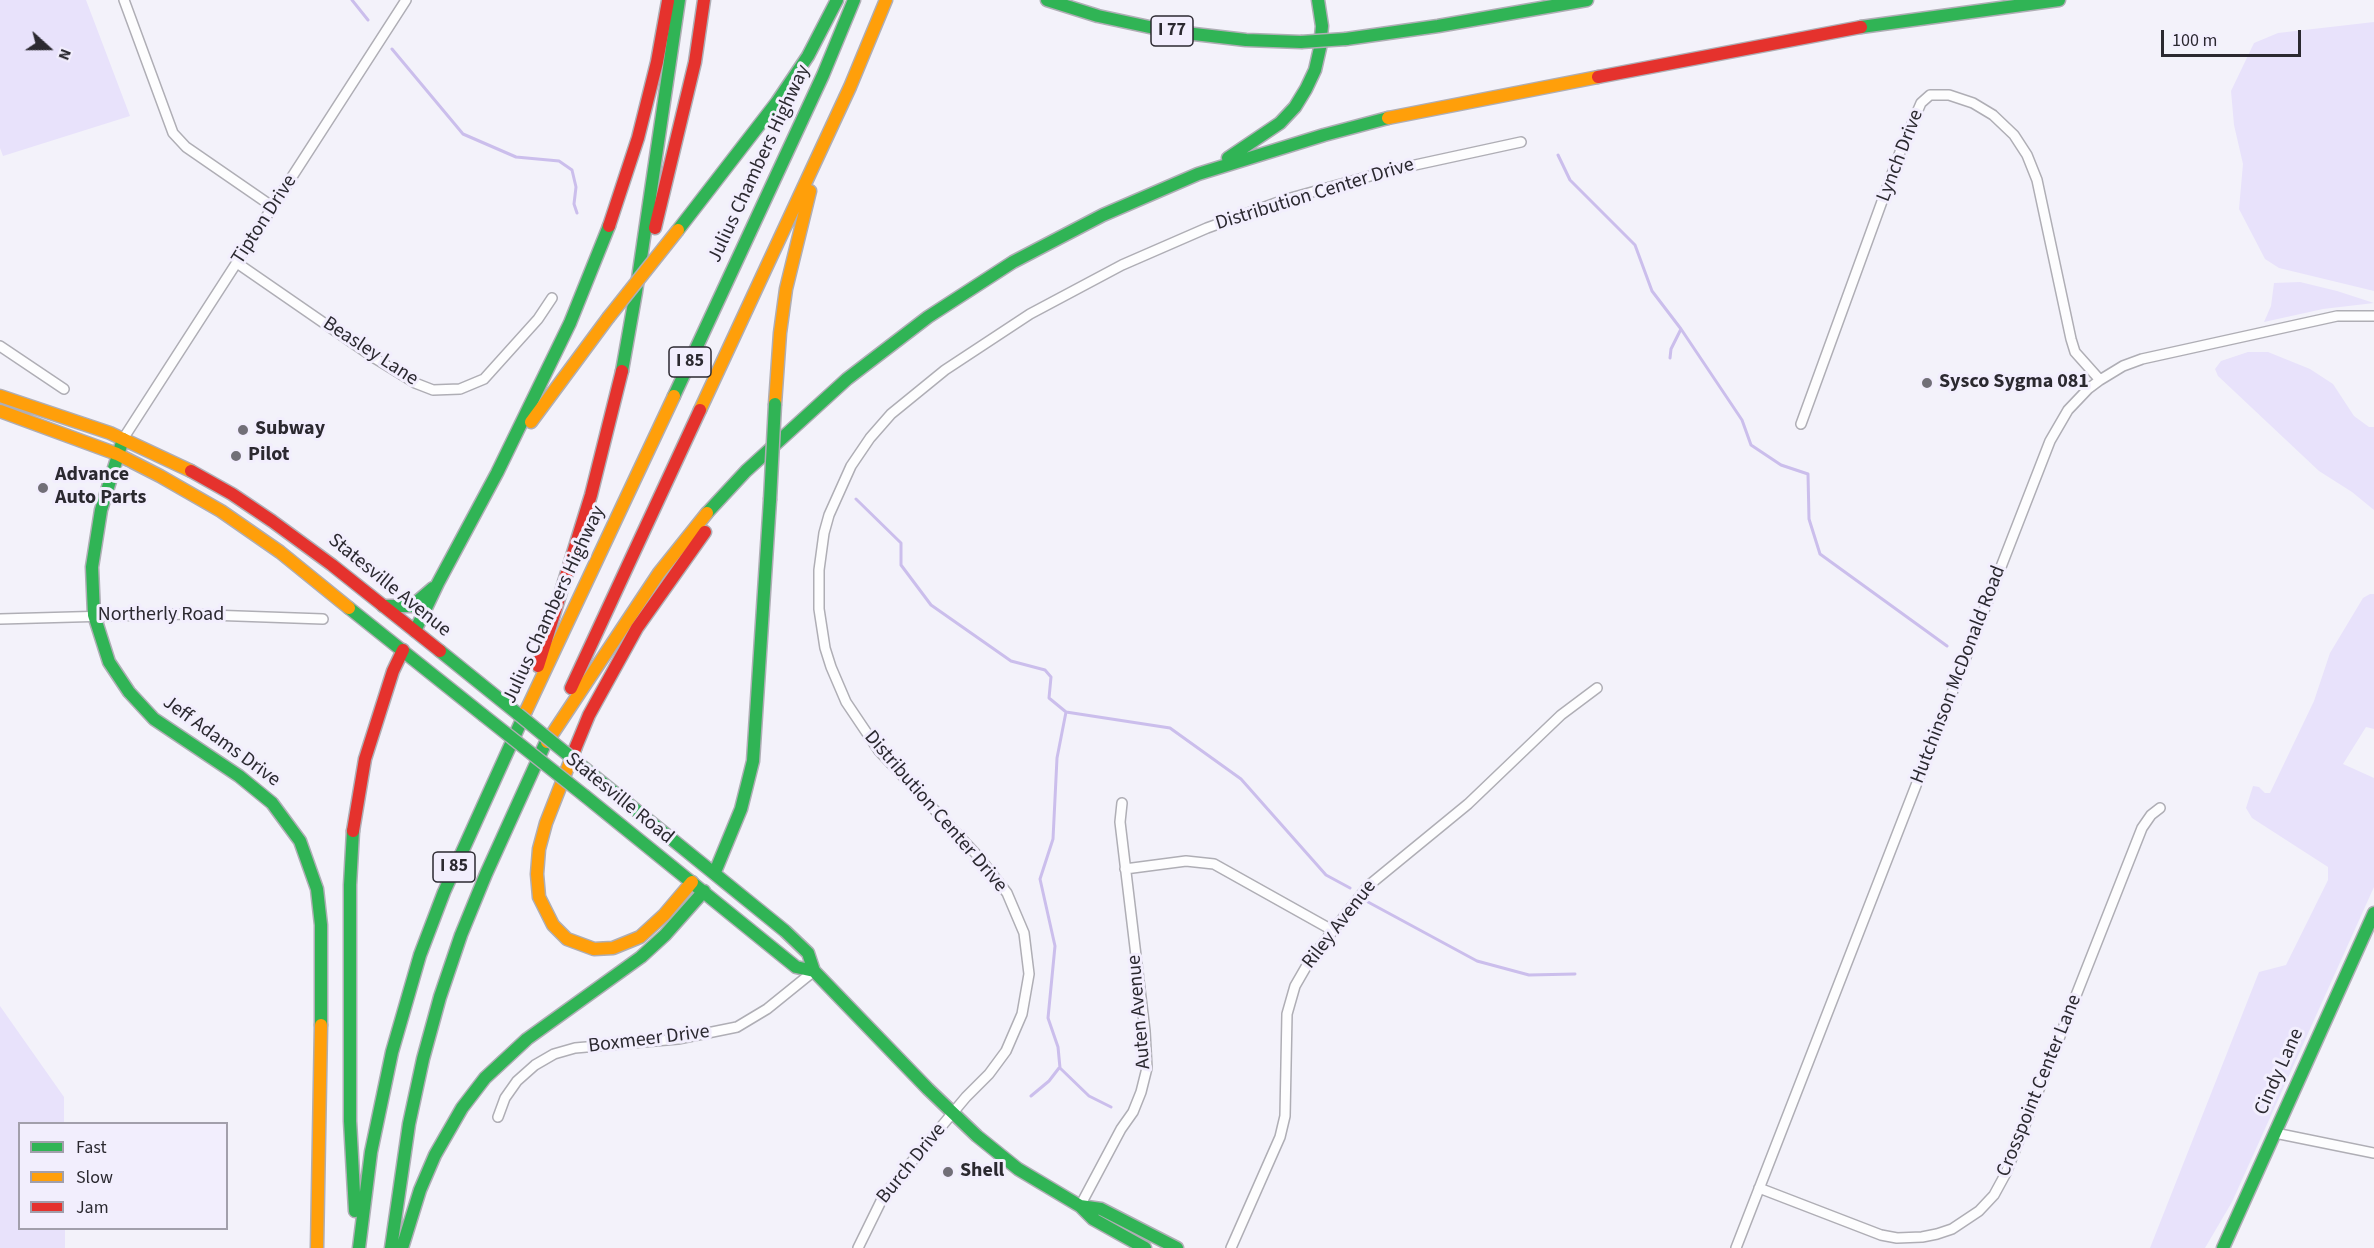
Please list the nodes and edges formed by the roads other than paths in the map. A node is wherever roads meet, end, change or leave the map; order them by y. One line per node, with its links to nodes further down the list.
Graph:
1 (124, 0): 16 (street)
2 (406, 0): 16 (street, Tipton Drive)
3 (668, 0): 30 (main road)
4 (679, 0): 18 (main road)
5 (704, 0): 18 (main road)
6 (837, 0): 30 (main road, bridge)
7 (854, 0): 39 (main road, Julius Chambers Highway / I 85)
8 (886, 0): 14 (main road, I 85)
9 (1047, 0): 11 (main road, I 77, bridge)
10 (1318, 0): 15 (main road)
11 (1587, 0)
12 (2059, 0): 15 (main road)
13 (1521, 142): 50 (street, Distribution Center Drive)
14 (819, 153): 40 (main road, I 85); 44 (main road, bridge)
15 (1198, 174): 26 (main road)
16 (273, 207): 17 (street, Tipton Drive)
17 (237, 263): 19 (street, Beasley Lane); 28 (street, Tipton Drive)
18 (636, 292): 39 (main road)
19 (552, 298)
20 (2374, 316): 22 (street, Hutchinson McDonald Road)
21 (0, 346): 23 (street)
22 (2100, 380): 27 (street, Lynch Drive); 54 (street, Hutchinson McDonald Road)
23 (64, 389)
24 (0, 396): 28 (main road, Statesville Avenue)
25 (0, 411): 29 (main road, Statesville Avenue)
26 (796, 424): 40 (main road); 45 (main road)
27 (1802, 424)
28 (123, 439): 29 (main road, Jeff Adams Drive); 32 (main road, Statesville Avenue)
29 (117, 454): 33 (main road, Jeff Adams Drive); 37 (main road, Statesville Avenue)
30 (497, 473): 31 (main road)
31 (438, 583): 32 (main road); 36 (main road)
32 (383, 606): 36 (main road, Statesville Avenue)
33 (94, 615): 34 (street, Northerly Road); 35 (street, Northerly Road); 56 (main road, Jeff Adams Drive)
34 (0, 619)
35 (323, 620)
36 (415, 632): 37 (main road); 44 (main road, Statesville Avenue, bridge)
37 (403, 650): 45 (main road, Statesville Road, bridge); 57 (main road)
38 (1597, 688): 48 (street, Riley Avenue)
39 (521, 721): 57 (main road, Julius Chambers Highway / I 85)
40 (546, 742): 58 (main road, I 85)
41 (1122, 802): 43 (street, Auten Avenue)
42 (2160, 808): 54 (street, Crosspoint Center Lane)
43 (1125, 869): 48 (street); 55 (street, Auten Avenue)
44 (715, 872): 45 (main road); 46 (main road); 49 (main road, Statesville Road)
45 (692, 882): 46 (main road, Statesville Road)
46 (704, 891): 49 (main road, Statesville Road); 59 (main road)
47 (2374, 913): 52 (main road, Cindy Lane)
48 (1332, 930): 63 (street, Riley Avenue)
49 (814, 971): 50 (main road, Statesville Road); 51 (street, Boxmeer Drive)
50 (953, 1113): 55 (main road, Statesville Road); 60 (street, Burch Drive)
51 (498, 1118)
52 (2275, 1133): 53 (street); 65 (main road, Cindy Lane)
53 (2374, 1153)
54 (1759, 1188): 64 (street, Hutchinson McDonald Road)
55 (1080, 1206): 61 (main road, Statesville Road); 62 (main road, Statesville Road)
56 (317, 1248)
57 (358, 1248)
58 (391, 1248)
59 (402, 1248)
60 (858, 1248)
61 (1145, 1248)
62 (1177, 1248)
63 (1231, 1248)
64 (1736, 1248)
65 (2223, 1248)

